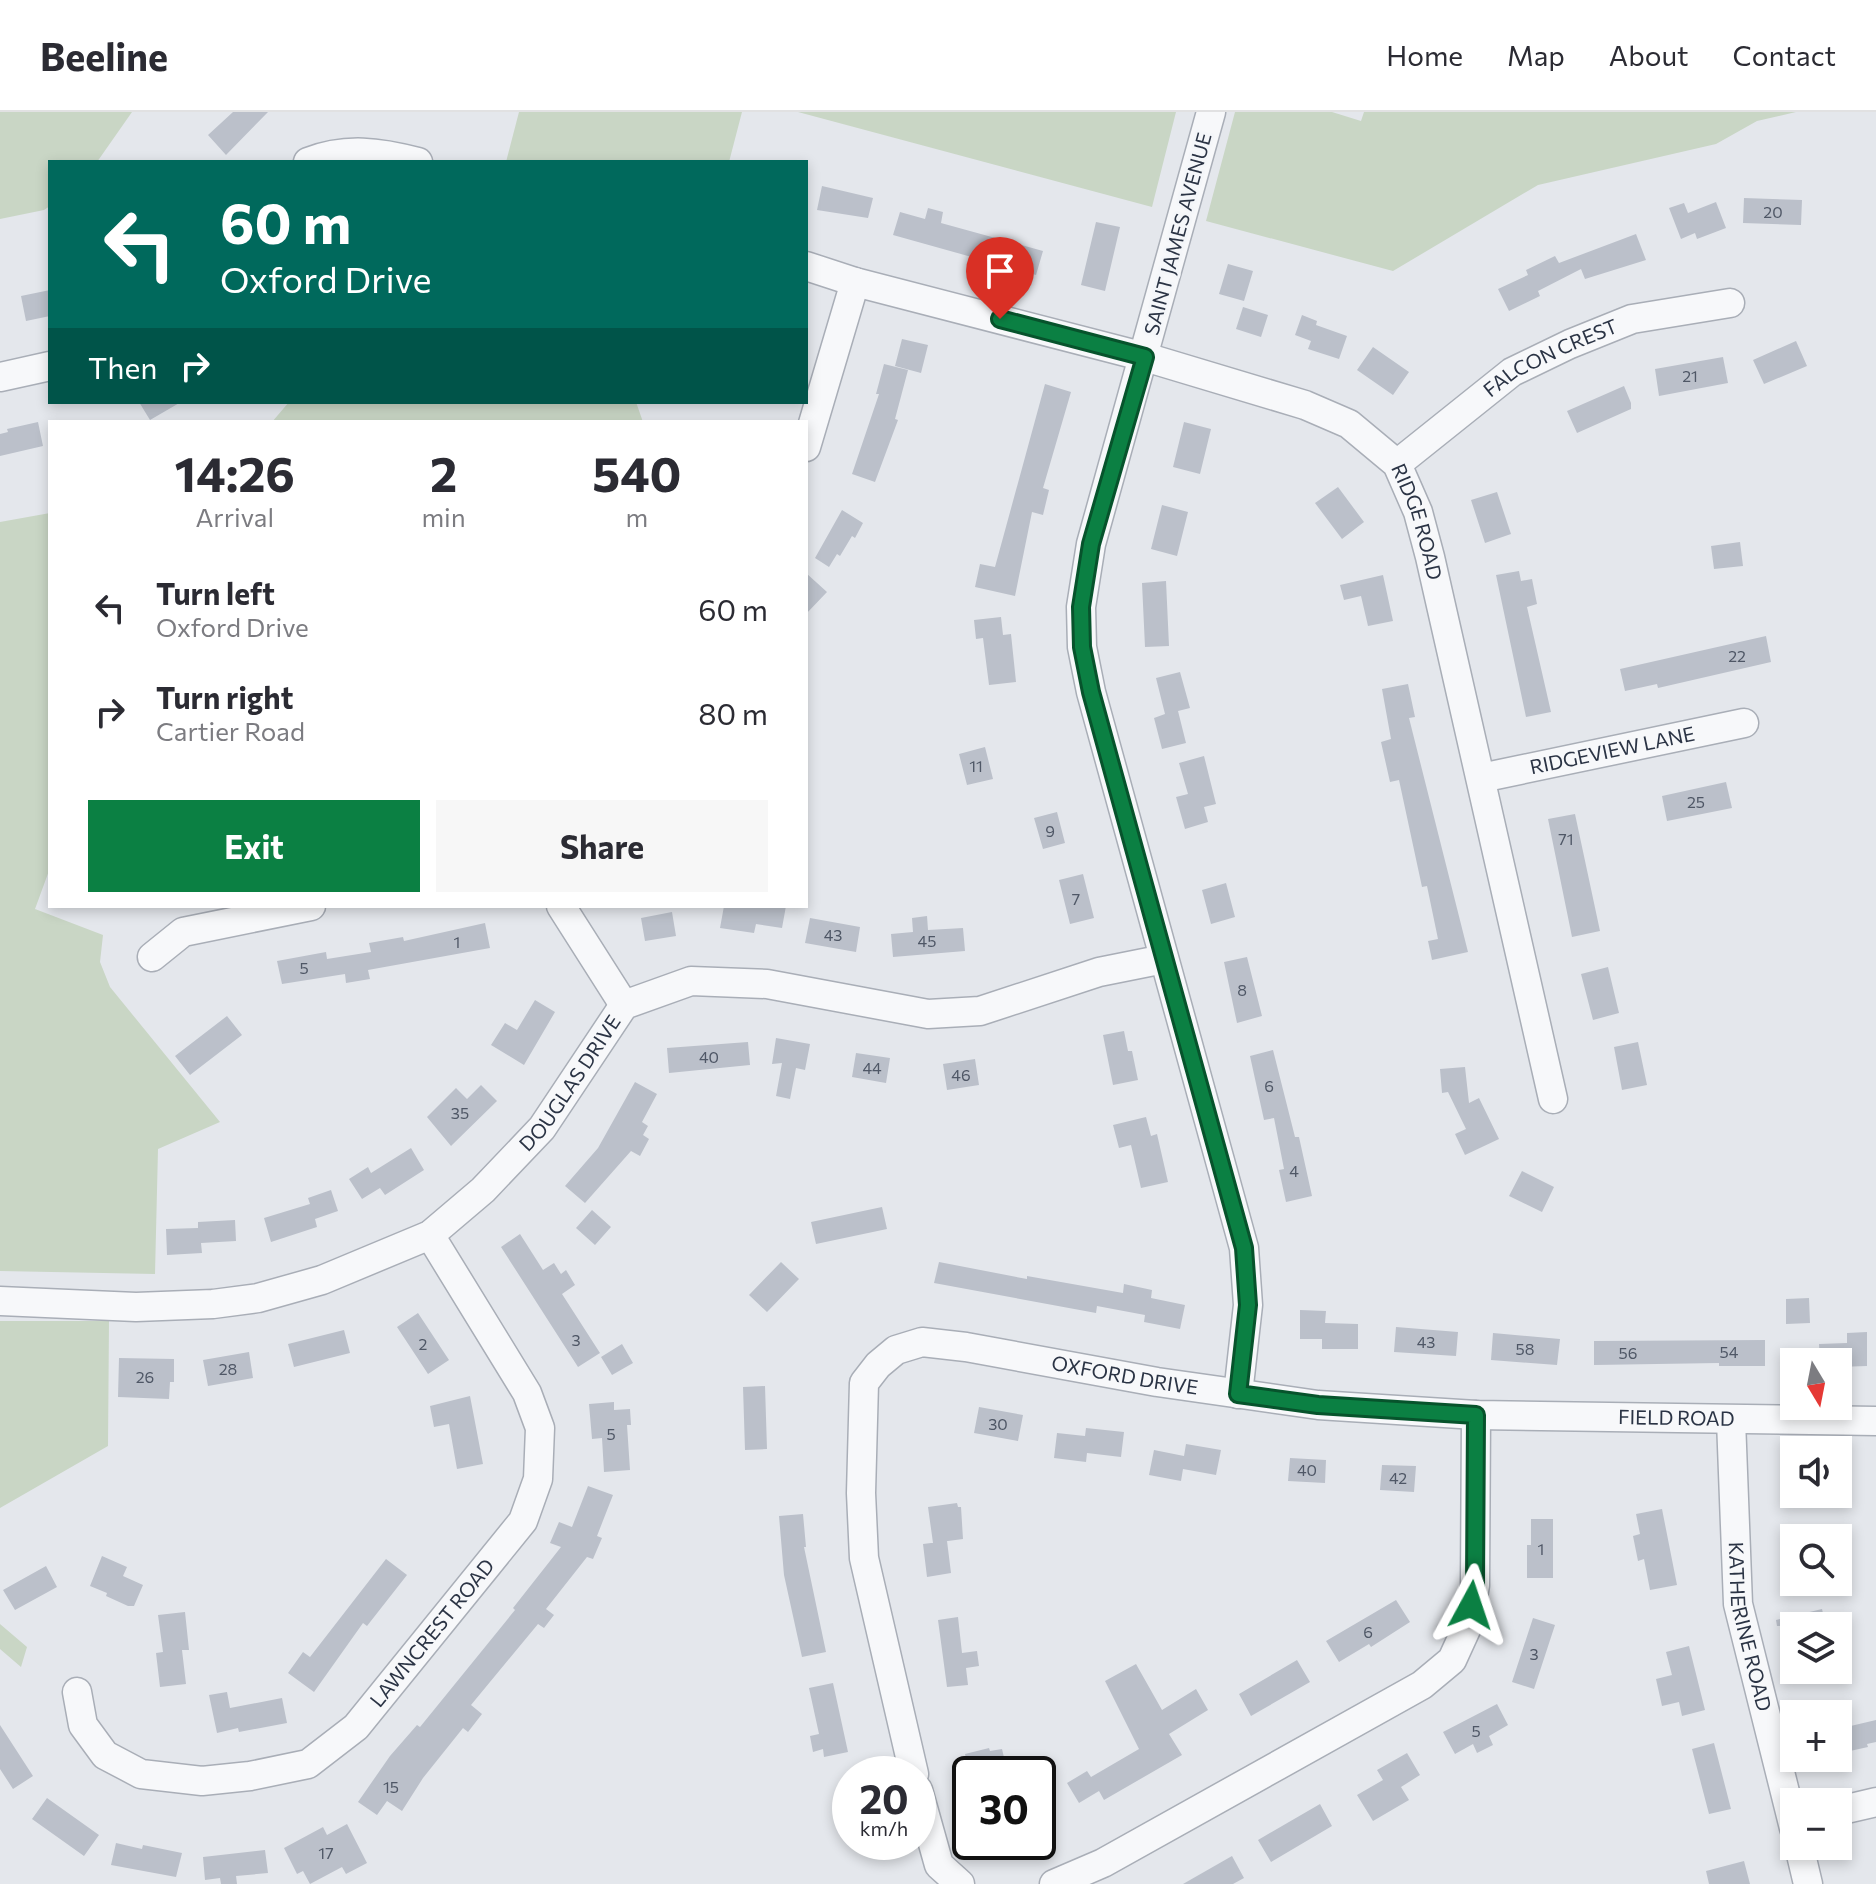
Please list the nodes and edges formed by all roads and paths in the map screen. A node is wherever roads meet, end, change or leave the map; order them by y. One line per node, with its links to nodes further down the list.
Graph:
1 (1211, 112): 7 (street, SAINT JAMES AVENUE)
2 (313, 160): 3 (street)
3 (410, 160)
4 (808, 267): 5 (street, RIDGE ROAD)
5 (855, 282): 7 (street, RIDGE ROAD); 10 (street)
6 (1730, 303): 11 (street, FALCON CREST)
7 (1145, 357): 11 (street, RIDGE ROAD); 17 (street, SAINT JAMES AVENUE)
8 (48, 366): 9 (street)
9 (0, 377)
10 (808, 440)
11 (1397, 464): 13 (street, RIDGE ROAD)
12 (1744, 723): 13 (street, RIDGEVIEW LANE)
13 (1481, 778): 19 (street, RIDGE ROAD)
14 (301, 908): 16 (street)
15 (562, 908): 18 (street)
16 (152, 957)
17 (1164, 959): 18 (street, DOUGLAS DRIVE); 22 (street, SAINT JAMES AVENUE)
18 (624, 1005): 20 (street, DOUGLAS DRIVE)
19 (1553, 1099)
20 (430, 1235): 21 (street, DOUGLAS DRIVE); 26 (street, LAWNCREST ROAD)
21 (0, 1301)
22 (1238, 1394): 23 (street, OXFORD DRIVE); 27 (street, OXFORD DRIVE)
23 (1476, 1415): 24 (street, FIELD ROAD); 34 (street)
24 (1731, 1420): 25 (street, FIELD ROAD); 28 (street, KATHERINE ROAD)
25 (1876, 1421)
26 (77, 1692)
27 (910, 1756)
28 (1785, 1788)
29 (1876, 1802): 30 (street)
30 (1852, 1808)
31 (936, 1854): 33 (street)
32 (1802, 1860): 35 (street, KATHERINE ROAD)
33 (960, 1884)
34 (1054, 1884)
35 (1808, 1884)

